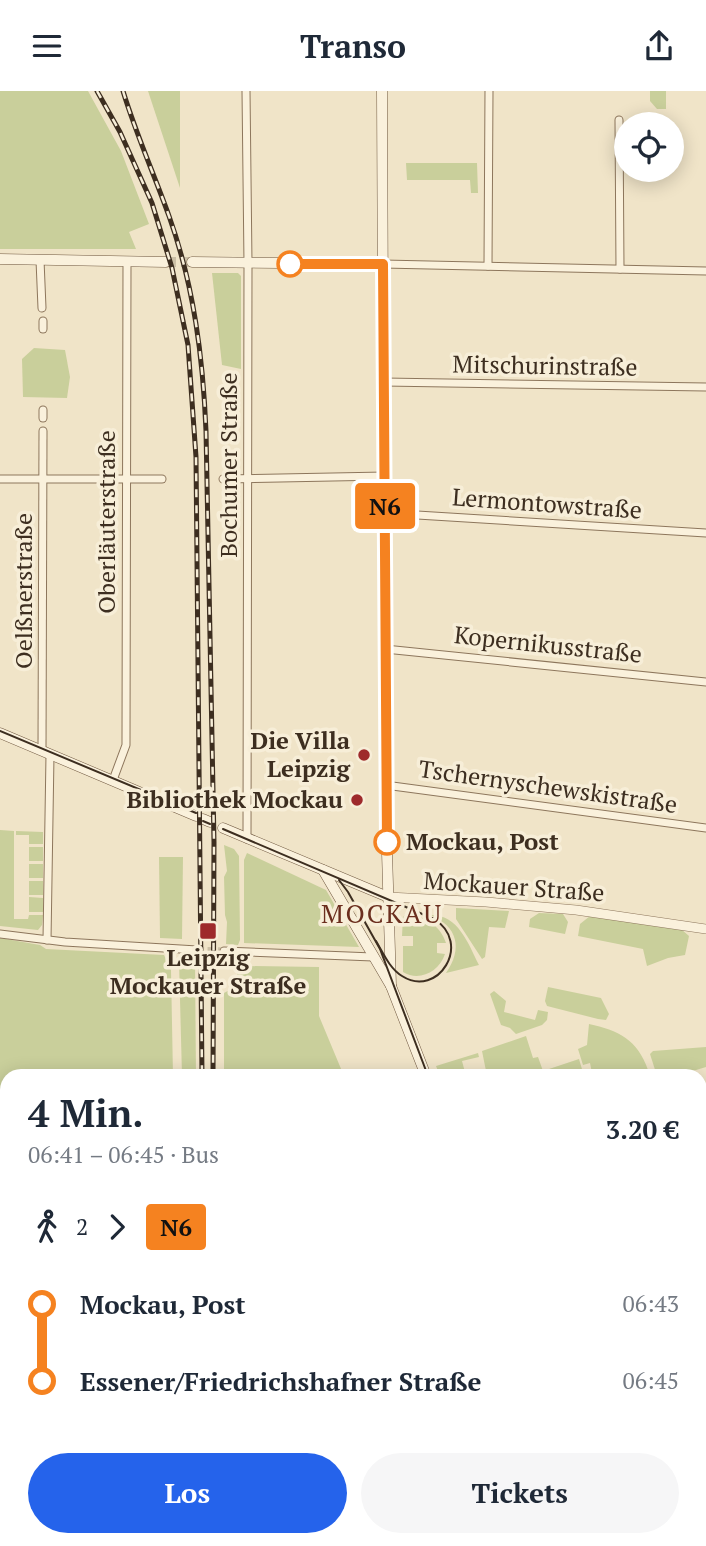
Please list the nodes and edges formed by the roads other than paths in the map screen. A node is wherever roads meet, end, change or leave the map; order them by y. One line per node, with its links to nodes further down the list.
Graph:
1 (246, 91): 10 (street, Bochumer Straße)
2 (382, 91): 11 (main road)
3 (489, 91): 12 (street)
4 (619, 182): 13 (street)
5 (0, 259): 6 (main road)
6 (40, 260): 7 (main road); 15 (street)
7 (127, 262): 8 (main road); 23 (street, Oberläuterstraße)
8 (166, 262)
9 (192, 262): 10 (main road)
10 (248, 263): 11 (main road); 20 (street, Bochumer Straße)
11 (383, 264): 12 (street); 16 (main road)
12 (488, 266): 13 (street)
13 (620, 269): 14 (street)
14 (706, 271)
15 (42, 308)
16 (384, 382): 17 (street, Mitschurinstraße); 19 (main road)
17 (706, 387)
18 (43, 431): 22 (street, Oelßnerstraße)
19 (385, 475): 20 (street); 26 (main road)
20 (248, 478): 25 (street); 37 (street, Bochumer Straße)
21 (0, 479): 22 (street)
22 (43, 479): 23 (street); 31 (street, Oelßnerstraße)
23 (126, 479): 24 (street); 32 (street, Oberläuterstraße)
24 (162, 479)
25 (223, 479)
26 (385, 513): 27 (street, Lermontowstraße); 28 (main road)
27 (706, 533)
28 (385, 649): 29 (street, Kopernikusstraße); 33 (main road)
29 (706, 682)
30 (0, 733): 31 (main road)
31 (46, 753): 32 (main road); 42 (street, Oelßnerstraße)
32 (113, 780): 34 (main road)
33 (385, 785): 36 (street, Tschernyschewskistraße); 39 (main road)
34 (203, 819)
35 (223, 828): 37 (main road, Mockauer Straße)
36 (706, 828)
37 (247, 838): 38 (main road, Mockauer Straße)
38 (325, 873): 39 (main road, Mockauer Straße); 45 (main road)
39 (388, 897): 40 (street, Mockauer Straße); 46 (main road)
40 (706, 929)
41 (0, 934): 42 (street)
42 (47, 940): 43 (street)
43 (197, 950)
44 (224, 951): 45 (street)
45 (373, 957): 46 (main road)
46 (391, 986): 47 (main road)
47 (423, 1069)

